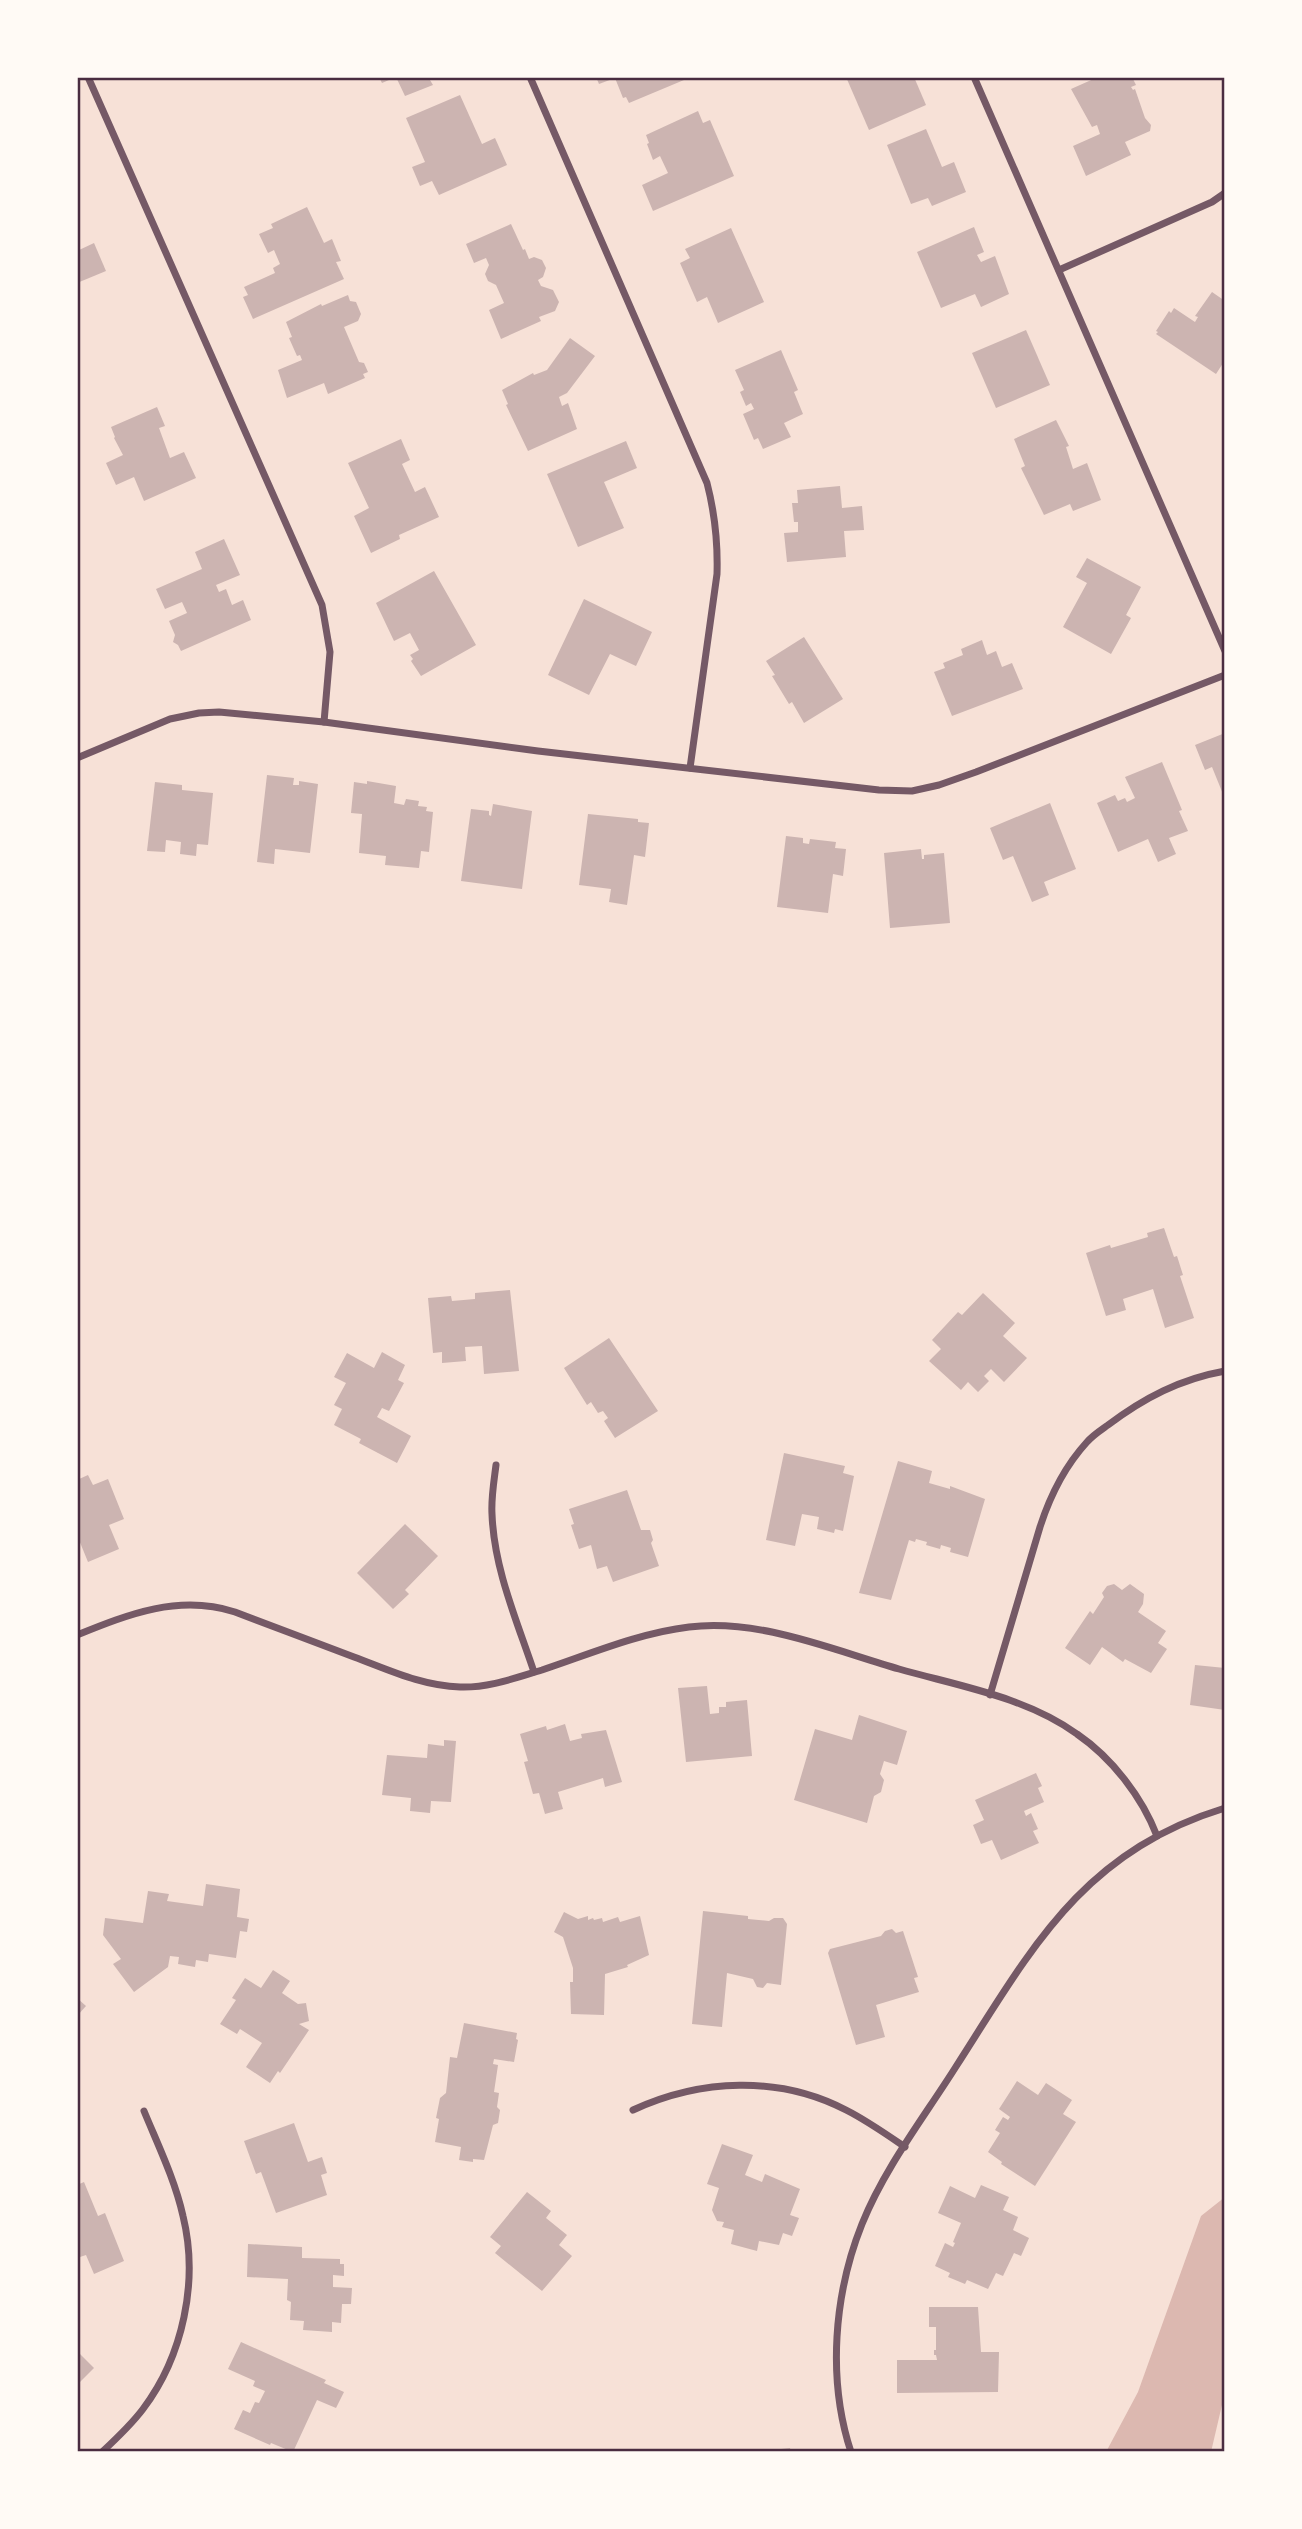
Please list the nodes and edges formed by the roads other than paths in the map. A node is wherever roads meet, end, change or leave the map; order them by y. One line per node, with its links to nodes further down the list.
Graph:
1 (88, 77): 8 (street)
2 (530, 77): 10 (street)
3 (974, 77): 5 (street)
4 (1225, 193): 5 (street)
5 (1059, 270): 6 (street)
6 (1225, 651)
7 (1225, 675): 10 (street)
8 (324, 722): 9 (street); 10 (street)
9 (77, 758)
10 (690, 768)
11 (1225, 1371): 15 (street)
12 (496, 1465): 14 (street)
13 (77, 1635): 14 (street)
14 (534, 1672): 15 (street)
15 (990, 1695): 17 (street)
16 (1225, 1808): 17 (street)
17 (1157, 1836): 20 (street)
18 (144, 2110): 21 (street)
19 (633, 2110): 20 (street)
20 (905, 2147): 22 (street)
21 (102, 2452)
22 (851, 2452)

